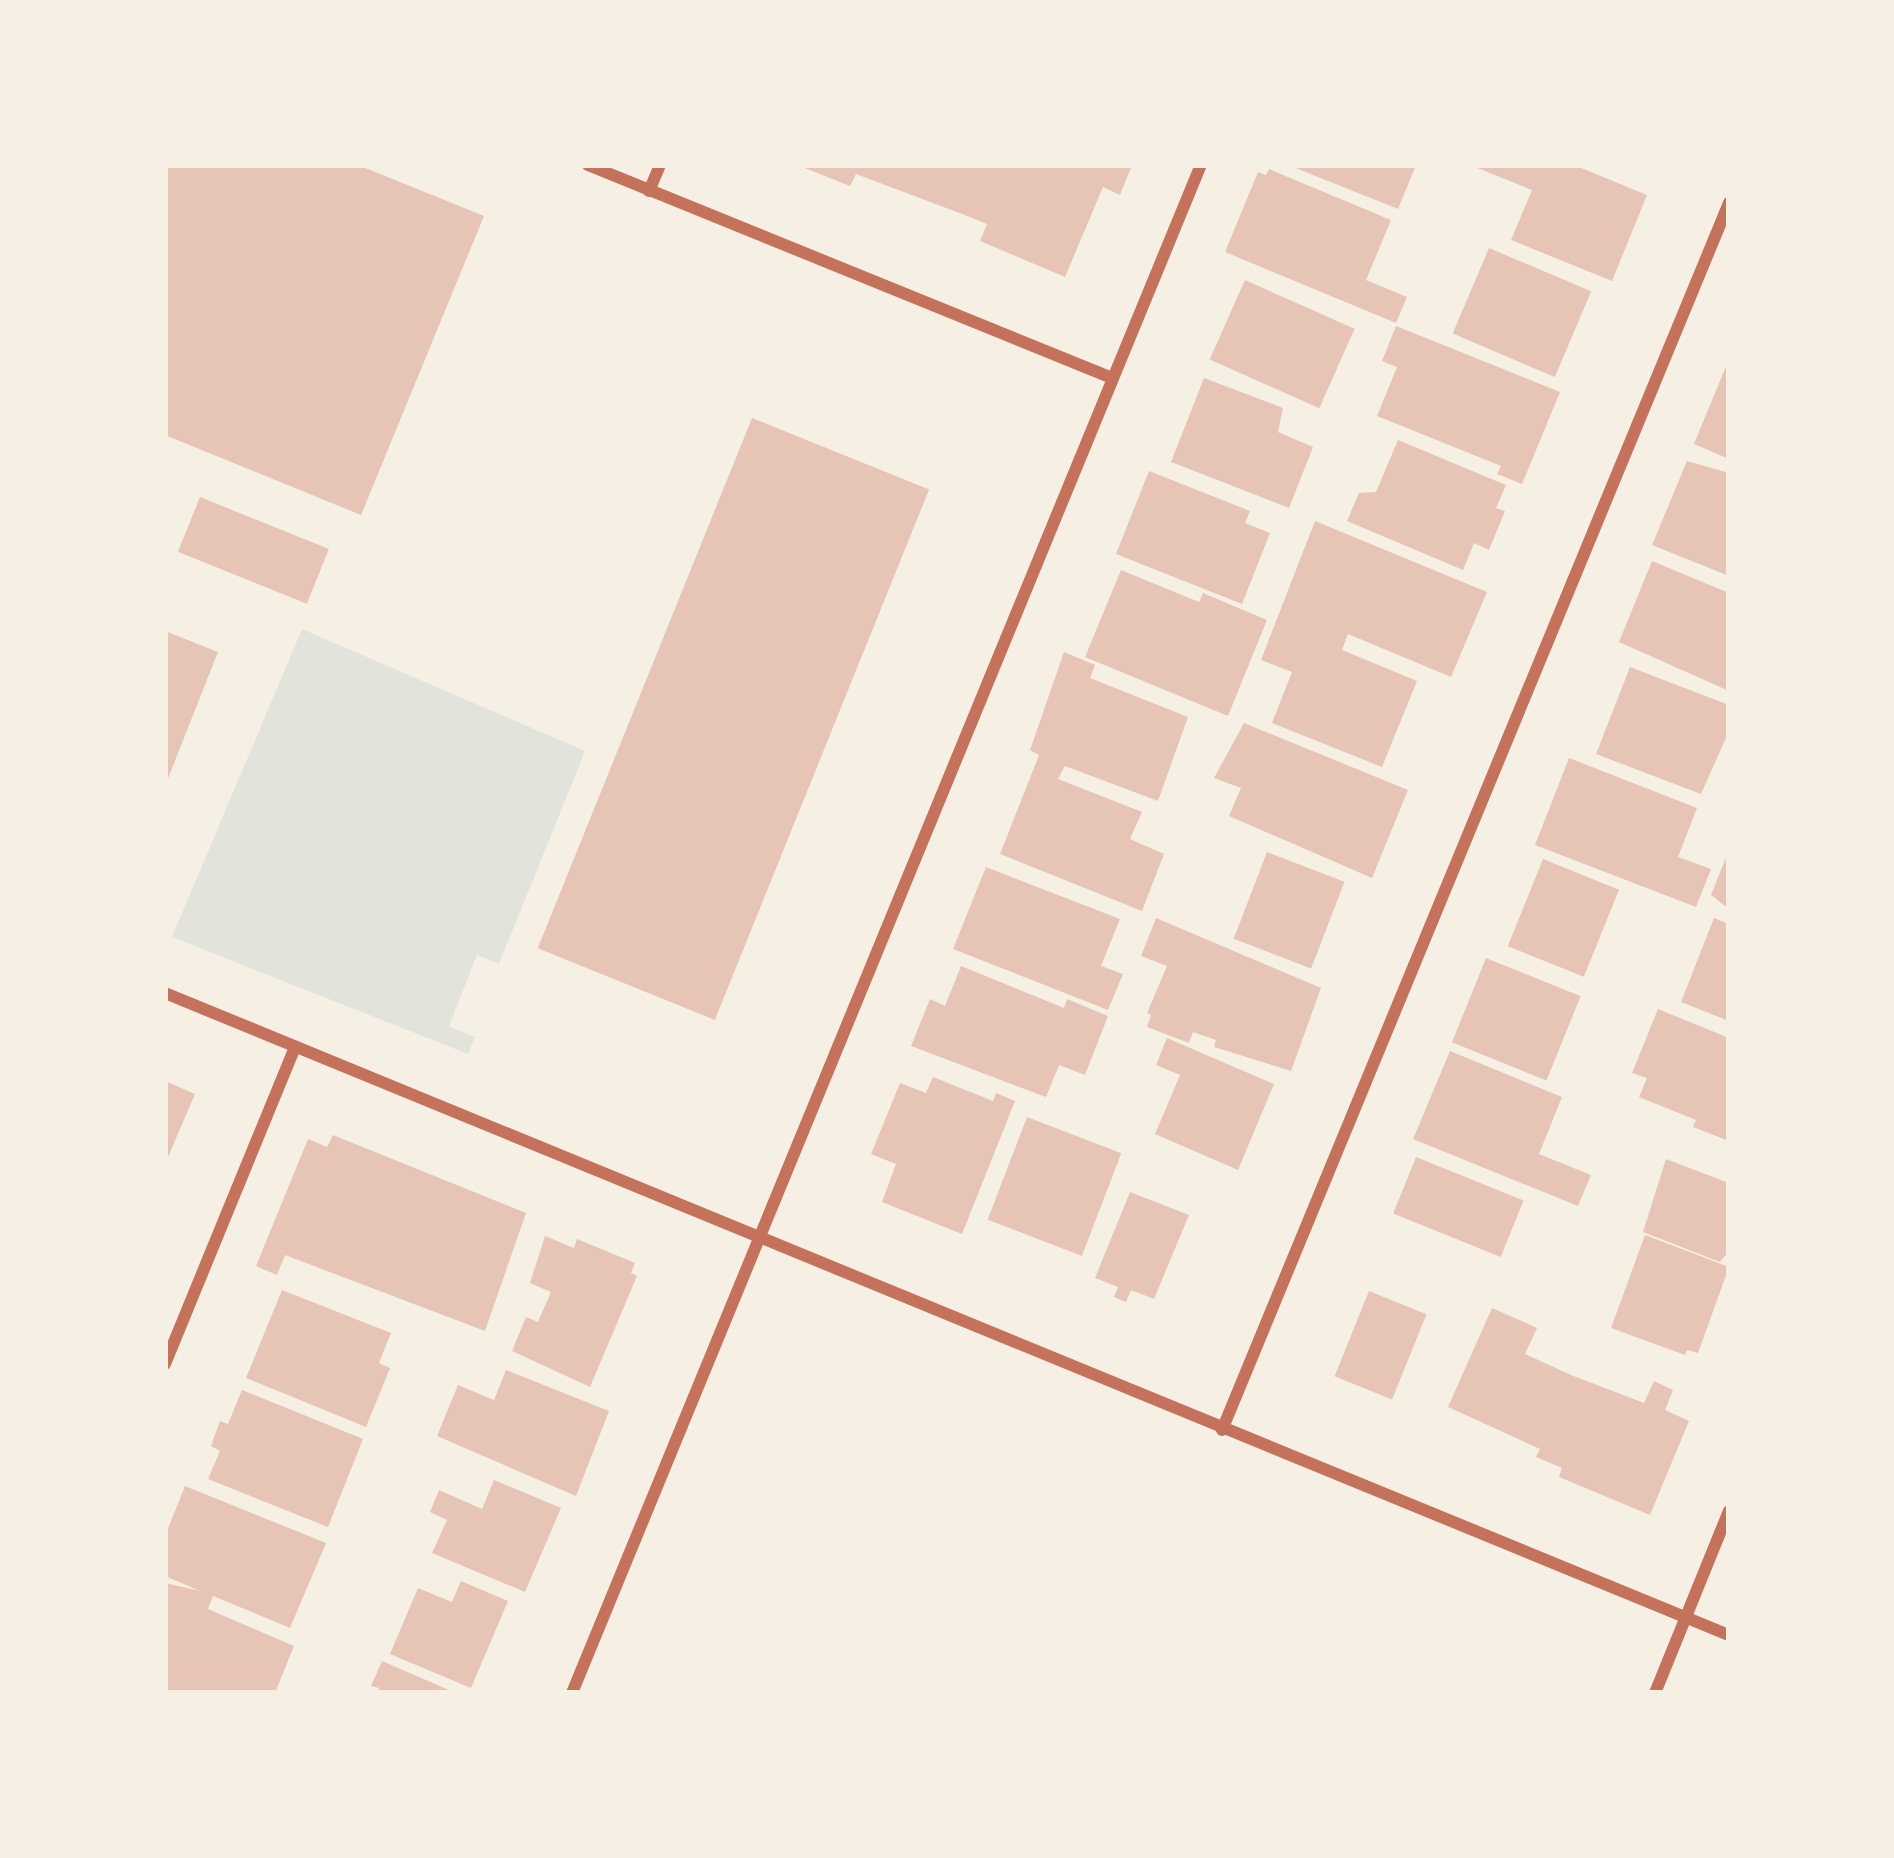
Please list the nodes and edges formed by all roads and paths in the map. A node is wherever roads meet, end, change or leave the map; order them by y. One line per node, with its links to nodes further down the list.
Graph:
1 (588, 165): 4 (street)
2 (660, 165): 4 (street)
3 (1201, 165): 6 (street)
4 (649, 191): 6 (street)
5 (1729, 203): 11 (street)
6 (1112, 378): 9 (street)
7 (165, 993): 8 (street)
8 (296, 1047): 9 (street); 10 (street)
9 (758, 1237): 11 (street); 15 (street)
10 (165, 1364)
11 (1222, 1430): 13 (street)
12 (1729, 1511): 13 (street)
13 (1685, 1618): 14 (street); 16 (street)
14 (1729, 1635)
15 (572, 1693)
16 (1654, 1693)

